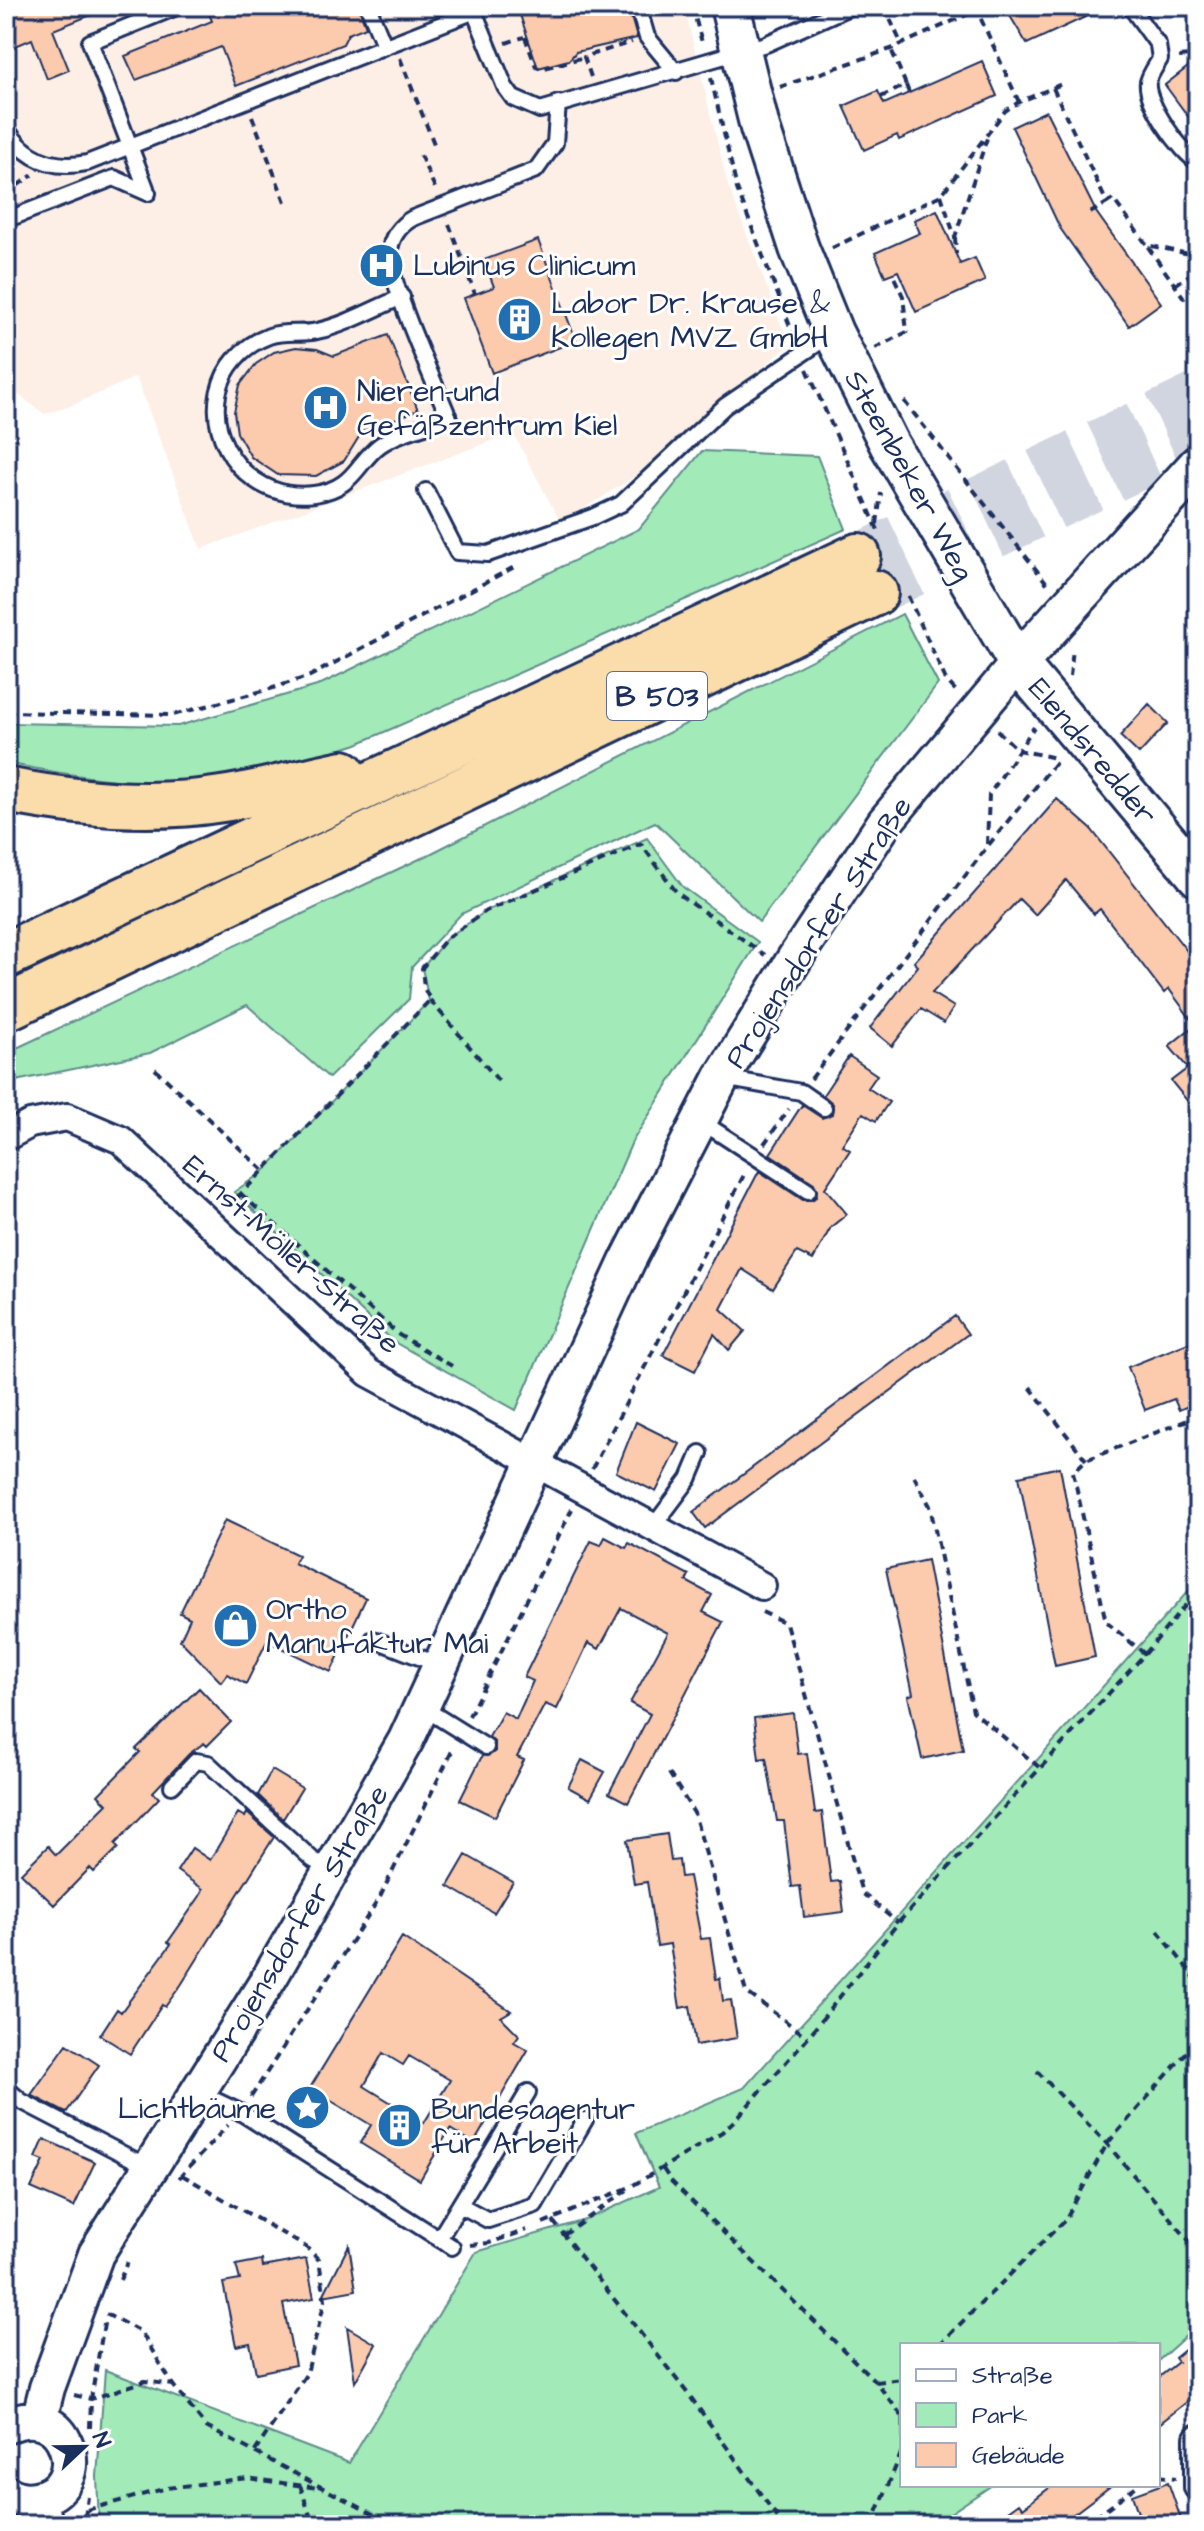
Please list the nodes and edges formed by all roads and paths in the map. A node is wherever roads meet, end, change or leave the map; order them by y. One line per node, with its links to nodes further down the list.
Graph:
1 (368, 6): 12 (lane)
2 (638, 6): 11 (lane)
3 (730, 6): 14 (main road, Steenbeker Weg)
4 (851, 6): 14 (lane)
5 (1130, 6): 33 (lane)
6 (174, 8): 31 (lane)
7 (474, 8): 12 (lane); 28 (lane)
8 (975, 8): 13 (path); 27 (path)
9 (890, 19): 13 (path)
10 (527, 36): 16 (path)
11 (647, 37): 16 (path); 17 (lane)
12 (384, 45): 25 (lane); 32 (path)
13 (902, 45): 15 (path)
14 (753, 48): 17 (lane); 20 (path); 51 (main road, Steenbeker Weg)
15 (891, 49): 19 (path); 20 (path)
16 (584, 57): 22 (path)
17 (676, 72): 22 (lane)
18 (1064, 83): 21 (path)
19 (906, 85): 23 (path); 24 (path)
20 (779, 88): 26 (path)
21 (1053, 88): 27 (path); 37 (path)
22 (596, 91): 28 (lane)
23 (909, 93)
24 (881, 97)
25 (245, 99): 31 (lane); 38 (path)
26 (783, 102)
27 (1019, 102): 30 (path)
28 (558, 103): 50 (lane)
29 (6, 128): 34 (lane)
30 (989, 132): 36 (path); 42 (path)
31 (130, 145): 34 (lane); 40 (lane)
32 (436, 149)
33 (1198, 162)
34 (53, 165): 35 (path)
35 (6, 193)
36 (941, 195): 41 (path); 42 (path)
37 (1107, 203): 39 (path); 43 (path)
38 (287, 207)
39 (1090, 213)
40 (16, 216)
41 (825, 234)
42 (955, 237): 44 (path)
43 (1147, 245): 45 (path); 48 (path)
44 (956, 254)
45 (1198, 256)
46 (1198, 269): 48 (path)
47 (892, 273): 52 (path)
48 (1175, 285): 49 (path)
49 (1187, 296)
50 (402, 297): 50 (lane)
51 (833, 332): 55 (lane); 59 (main road, Steenbeker Weg)
52 (878, 359)
53 (896, 391): 58 (path)
54 (1198, 465): 59 (main road, Projensdorfer Straße)
55 (426, 491)
56 (879, 560): 61 (path); 63 (highway, B 503); 69 (highway, B 503)
57 (519, 565): 60 (path)
58 (1047, 583)
59 (1018, 663): 61 (street, Projensdorfer Straße); 65 (main road, Elendsredder)
60 (6, 712)
61 (978, 712): 62 (path); 67 (street, Projensdorfer Straße)
62 (1018, 750): 62 (path)
63 (424, 756): 64 (highway); 66 (highway, B 503)
64 (6, 790)
65 (1198, 877)
66 (6, 955)
67 (788, 968): 68 (path); 71 (street, Projensdorfer Straße)
68 (430, 1000): 72 (path); 76 (path)
69 (6, 1008)
70 (155, 1069): 76 (path)
71 (722, 1077): 73 (lane); 74 (street, Projensdorfer Straße)
72 (502, 1085)
73 (824, 1108)
74 (699, 1120): 77 (lane); 85 (street, Projensdorfer Straße)
75 (6, 1137): 79 (street, Ernst-Möller-Straße)
76 (264, 1171): 78 (path)
77 (808, 1191)
78 (241, 1194): 79 (path); 80 (path)
79 (211, 1225): 85 (street, Ernst-Möller-Straße)
80 (452, 1366)
81 (1030, 1387): 84 (path)
82 (1198, 1416): 84 (path)
83 (700, 1453): 87 (lane)
84 (1086, 1460): 91 (path)
85 (537, 1464): 87 (street); 92 (street, Projensdorfer Straße)
86 (914, 1476): 95 (path)
87 (653, 1527): 89 (street)
88 (1198, 1590): 91 (path)
89 (757, 1597): 99 (path)
90 (373, 1639): 92 (lane)
91 (1145, 1654): 95 (path)
92 (442, 1666): 93 (street, Projensdorfer Straße)
93 (422, 1707): 94 (lane); 98 (street, Projensdorfer Straße)
94 (486, 1747)
95 (1040, 1768): 99 (path)
96 (669, 1773): 102 (path)
97 (172, 1786): 98 (lane)
98 (334, 1870): 106 (street, Projensdorfer Straße)
99 (898, 1923): 102 (path)
100 (1158, 1931): 101 (path)
101 (1198, 1982)
102 (808, 2037): 111 (path)
103 (1198, 2039): 110 (path)
104 (1037, 2071): 110 (path)
105 (6, 2088): 112 (lane)
106 (197, 2092): 108 (lane); 112 (street, Projensdorfer Straße)
107 (528, 2092): 114 (lane)
108 (240, 2112): 112 (path); 117 (lane)
109 (585, 2120): 114 (lane)
110 (1107, 2144): 118 (path); 121 (path)
111 (663, 2169): 113 (path); 123 (path)
112 (168, 2176): 126 (street, Projensdorfer Straße); 129 (path)
113 (630, 2187): 115 (path); 116 (path)
114 (460, 2205): 117 (lane)
115 (552, 2220): 116 (path); 117 (path)
116 (564, 2235): 140 (path)
117 (446, 2243)
118 (1198, 2251)
119 (129, 2257): 120 (path)
120 (117, 2285)
121 (941, 2343)
122 (900, 2379): 123 (path)
123 (876, 2382): 125 (path)
124 (173, 2385): 124 (path); 129 (path)
125 (900, 2413)
126 (39, 2420): 127 (street); 137 (street)
127 (6, 2426)
128 (1198, 2438): 133 (street)
129 (254, 2453): 134 (path)
130 (900, 2456): 141 (path)
131 (300, 2485): 134 (path); 136 (path); 138 (path)
132 (1135, 2487): 142 (path)
133 (1198, 2487)
134 (324, 2489): 139 (path)
135 (6, 2493): 137 (street)
136 (87, 2510)
137 (47, 2511)
138 (313, 2525)
139 (394, 2525)
140 (783, 2525)
141 (872, 2525)
142 (1084, 2525)

